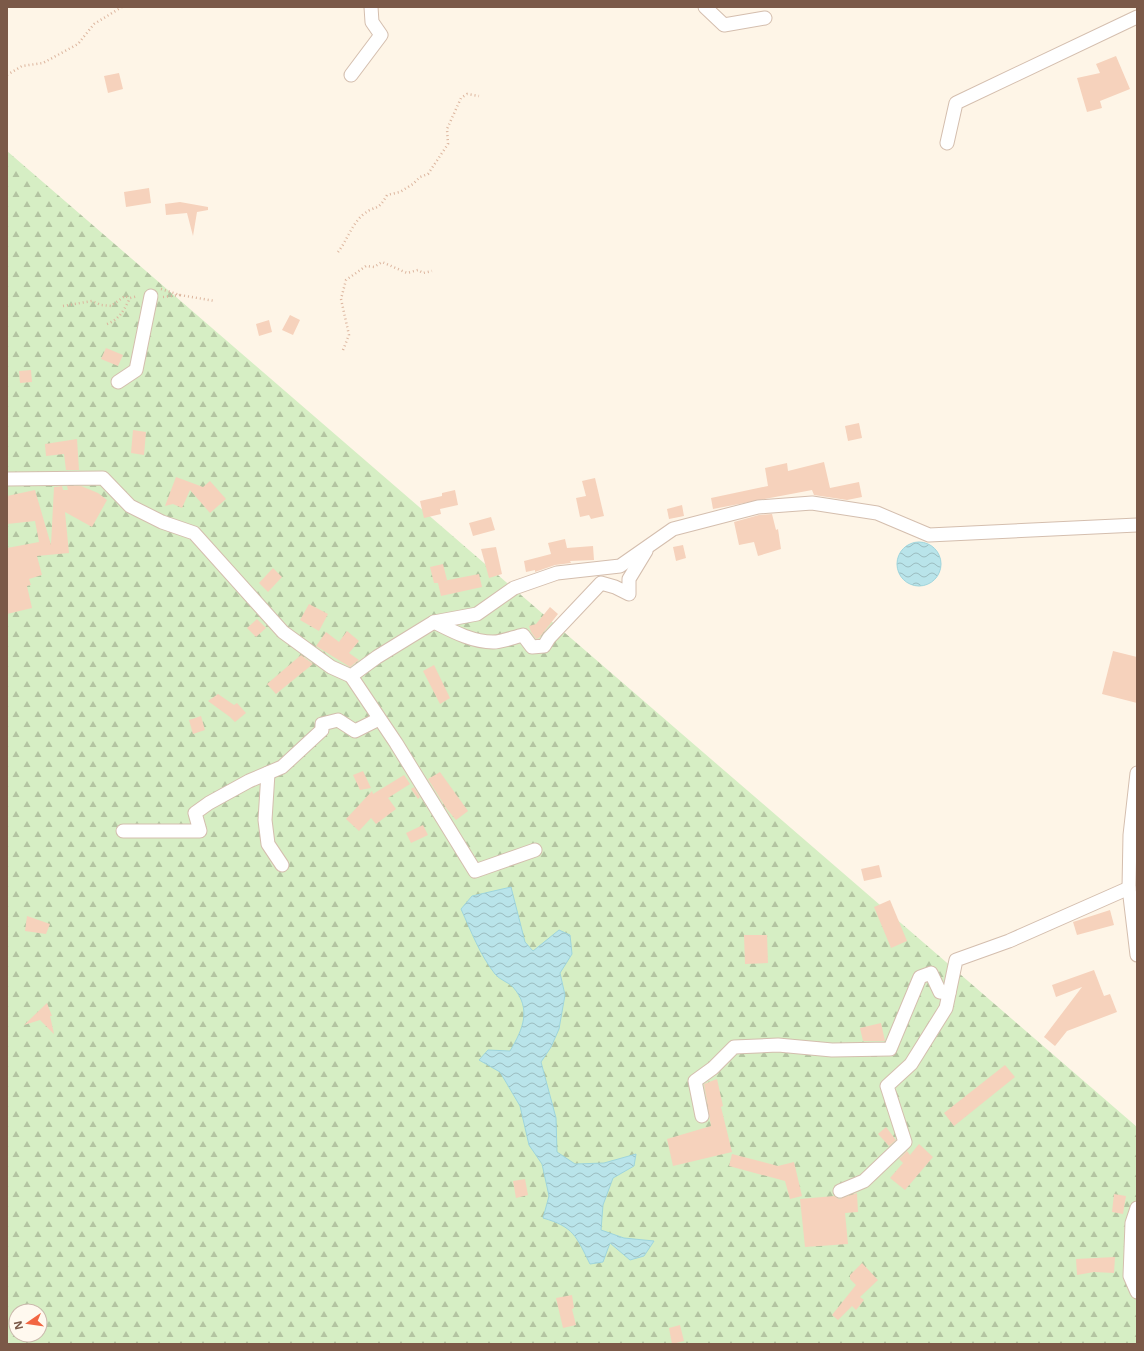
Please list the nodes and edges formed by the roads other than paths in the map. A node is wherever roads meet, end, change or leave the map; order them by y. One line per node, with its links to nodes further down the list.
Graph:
1 (371, 7): 5 (street)
2 (705, 7): 4 (street)
3 (1137, 17): 6 (street)
4 (765, 18)
5 (351, 75)
6 (948, 143)
7 (155, 292): 8 (street)
8 (118, 382)
9 (7, 479): 13 (street)
10 (1137, 526): 11 (street)
11 (649, 546): 12 (street); 12 (street)
12 (434, 622): 13 (street)
13 (351, 676): 14 (street)
14 (379, 719): 15 (street); 18 (street)
15 (268, 773): 17 (street); 19 (street)
16 (1137, 773): 20 (street)
17 (123, 831)
18 (535, 850)
19 (282, 865)
20 (1129, 888): 21 (street); 22 (street)
21 (1137, 955)
22 (949, 993): 23 (street); 24 (street)
23 (702, 1116)
24 (840, 1191)
25 (1137, 1208): 26 (street)
26 (1137, 1292)

